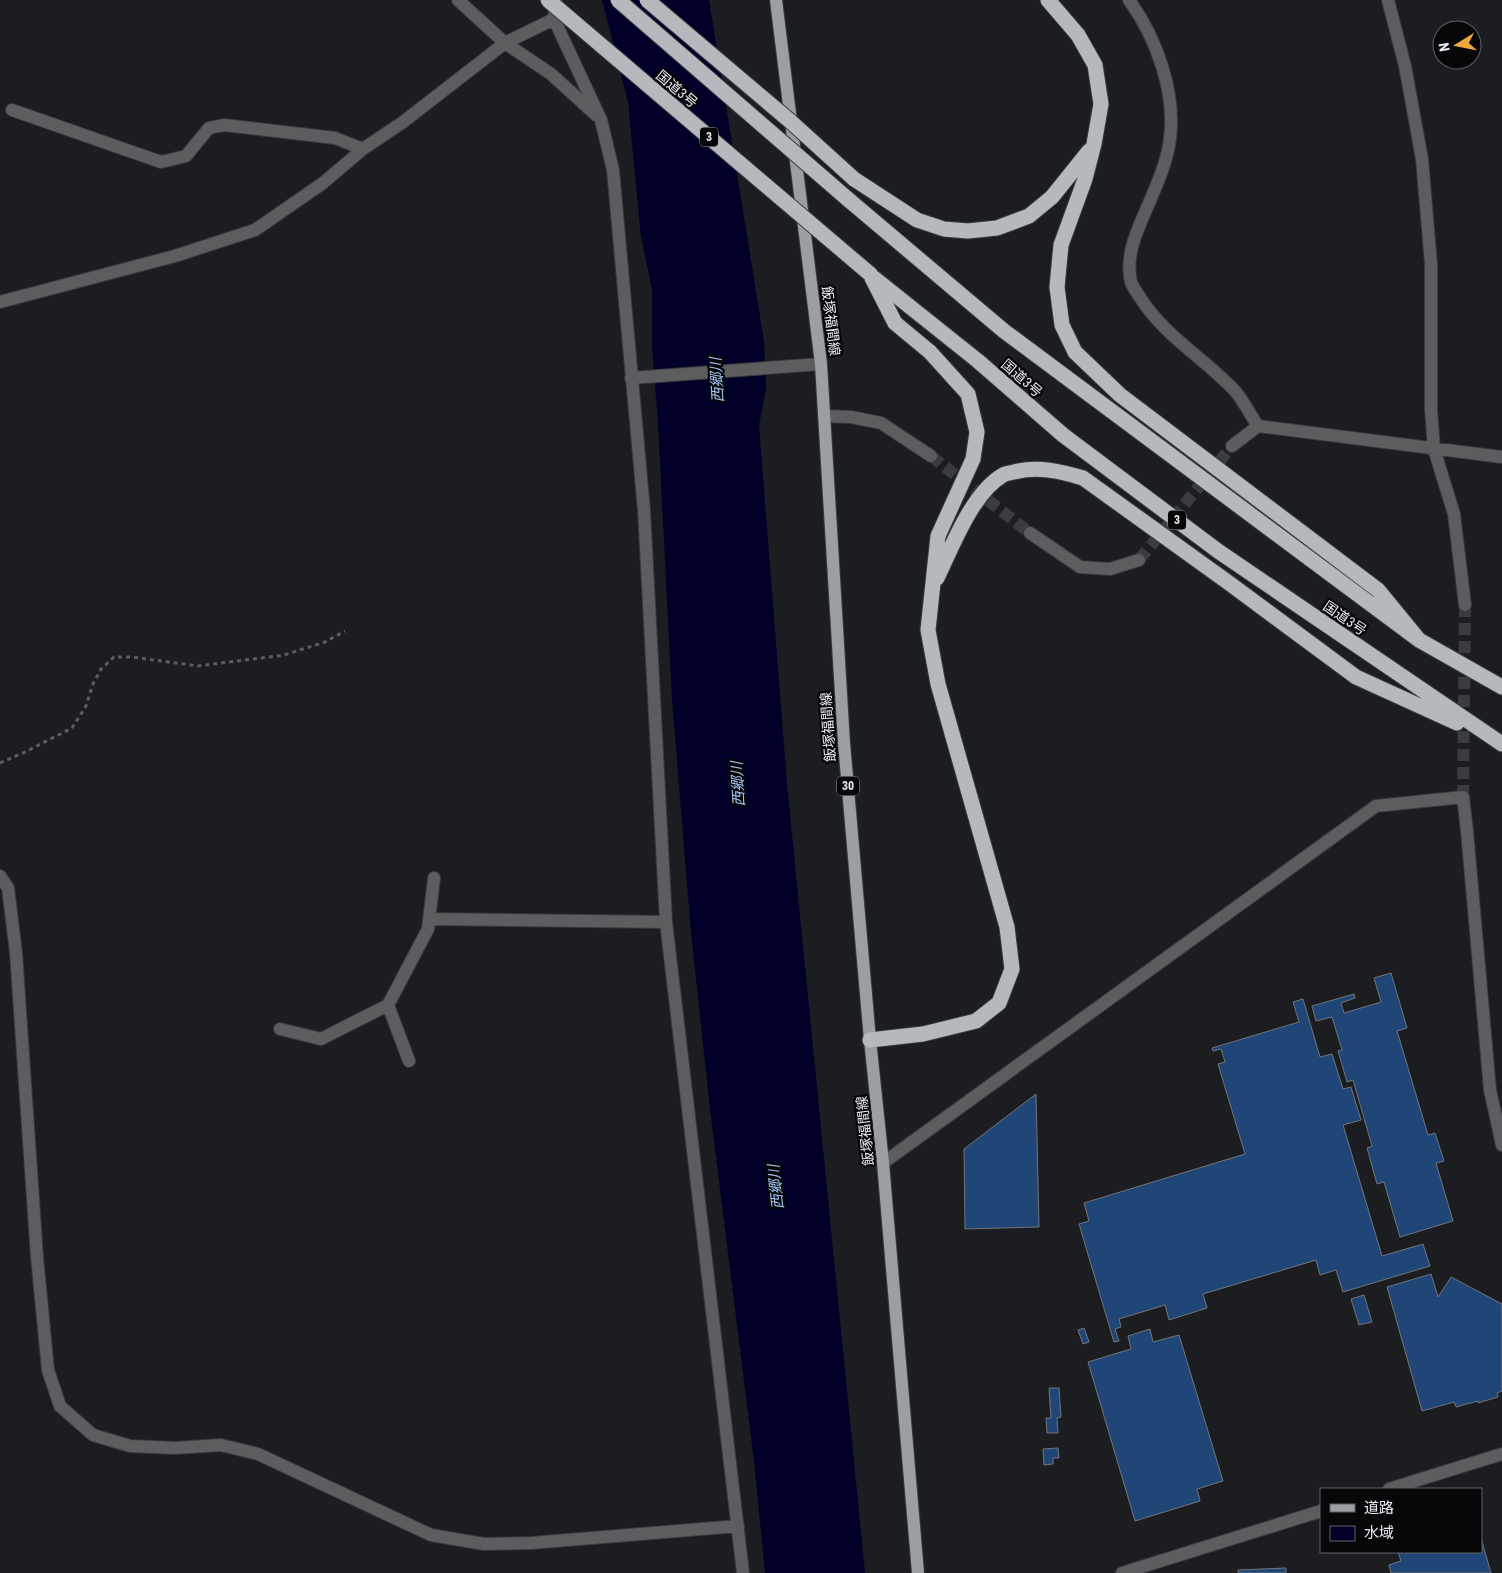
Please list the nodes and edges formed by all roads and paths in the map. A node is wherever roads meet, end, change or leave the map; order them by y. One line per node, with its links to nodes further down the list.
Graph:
1 (458, 0): 11 (street)
2 (548, 0): 16 (highway, 国道3号 / 3, bridge)
3 (556, 0): 10 (street)
4 (618, 0): 31 (highway, 国道3号, bridge)
5 (647, 0): 14 (highway, bridge)
6 (776, 0): 18 (main road, 飯塚福間線 / 30)
7 (1048, 0): 14 (highway)
8 (1129, 0): 21 (street)
9 (1388, 0): 23 (street)
10 (554, 19): 11 (street); 13 (street)
11 (505, 43): 13 (street); 15 (street)
12 (12, 110): 15 (street)
13 (601, 120): 19 (street)
14 (1094, 144): 31 (highway)
15 (363, 148): 17 (street)
16 (870, 274): 28 (highway); 33 (highway, 国道3号 / 3)
17 (0, 302)
18 (821, 364): 19 (street); 20 (main road, 飯塚福間線 / 30)
19 (631, 378): 38 (street)
20 (824, 416): 24 (street); 41 (main road, 飯塚福間線 / 30)
21 (1258, 426): 22 (street); 23 (street)
22 (1232, 446)
23 (1434, 449): 25 (street); 29 (street)
24 (931, 456)
25 (1502, 457)
26 (1030, 533): 27 (street)
27 (1139, 560)
28 (931, 591): 33 (highway); 41 (highway)
29 (1465, 605)
30 (346, 631): 34 (path)
31 (1420, 640): 32 (highway, 国道3号)
32 (1502, 687)
33 (1499, 742)
34 (0, 763)
35 (0, 876): 48 (street)
36 (434, 878): 37 (street)
37 (429, 919): 38 (street); 39 (street)
38 (666, 922): 48 (street)
39 (388, 1005): 40 (street); 42 (street)
40 (280, 1029)
41 (870, 1040): 44 (main road, 飯塚福間線 / 30)
42 (409, 1061)
43 (1502, 1145): 44 (street)
44 (883, 1162): 50 (main road, 飯塚福間線 / 30)
45 (1502, 1454): 46 (street)
46 (1392, 1488)
47 (1320, 1511): 51 (street)
48 (738, 1526): 49 (street)
49 (743, 1573)
50 (918, 1573)
51 (1122, 1573)

